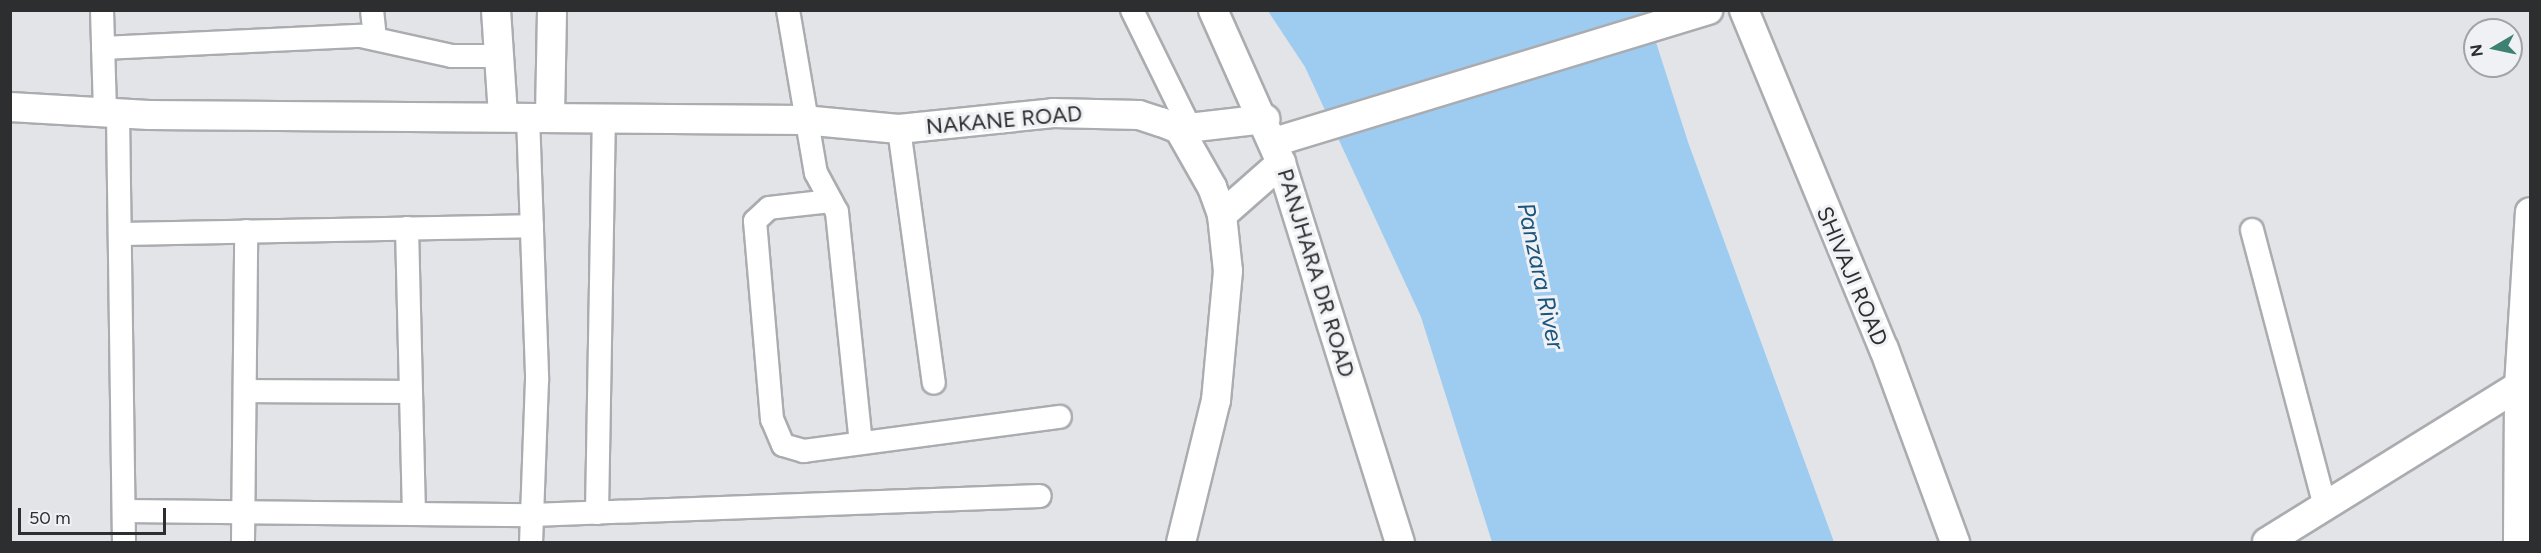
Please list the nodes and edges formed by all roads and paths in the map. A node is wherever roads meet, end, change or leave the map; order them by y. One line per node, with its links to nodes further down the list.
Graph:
1 (102, 10): 11 (street)
2 (372, 10): 10 (street)
3 (496, 10): 12 (street)
4 (552, 10): 15 (street)
5 (788, 10): 17 (street)
6 (1132, 10): 18 (street)
7 (1213, 10): 20 (street, PANJHARA DR ROAD)
8 (1708, 10): 20 (street)
9 (1744, 10): 47 (street, SHIVAJI ROAD)
10 (375, 37): 11 (street); 12 (street)
11 (103, 48): 14 (street)
12 (501, 56): 15 (street)
13 (10, 107): 14 (street, NAKANE ROAD)
14 (111, 113): 15 (street, NAKANE ROAD); 28 (street)
15 (527, 116): 16 (street, NAKANE ROAD); 24 (street)
16 (604, 118): 17 (street, NAKANE ROAD); 39 (street)
17 (803, 120): 19 (street, NAKANE ROAD); 21 (street)
18 (1184, 128): 19 (street, NAKANE ROAD); 20 (street); 23 (street)
19 (899, 129): 29 (street)
20 (1273, 141): 23 (street); 46 (street, PANJHARA DR ROAD)
21 (831, 201): 34 (street); 34 (street)
22 (2530, 212): 30 (street)
23 (1222, 216): 45 (street)
24 (532, 226): 25 (street); 41 (street)
25 (407, 228): 27 (street); 32 (street)
26 (2252, 230): 36 (street)
27 (246, 231): 28 (street); 31 (street)
28 (120, 234): 37 (street)
29 (934, 383)
30 (2519, 386): 36 (street); 49 (street)
31 (245, 391): 32 (street); 38 (street)
32 (411, 392): 40 (street)
33 (1060, 417): 34 (street)
34 (861, 443)
35 (1040, 496): 39 (street)
36 (2325, 507): 48 (street)
37 (124, 511): 38 (street); 42 (street)
38 (243, 512): 40 (street); 43 (street)
39 (597, 513): 41 (street)
40 (414, 514): 41 (street)
41 (532, 515): 44 (street)
42 (124, 543)
43 (243, 543)
44 (531, 543)
45 (1180, 543)
46 (1400, 543)
47 (1955, 543)
48 (2267, 543)
49 (2518, 543)

